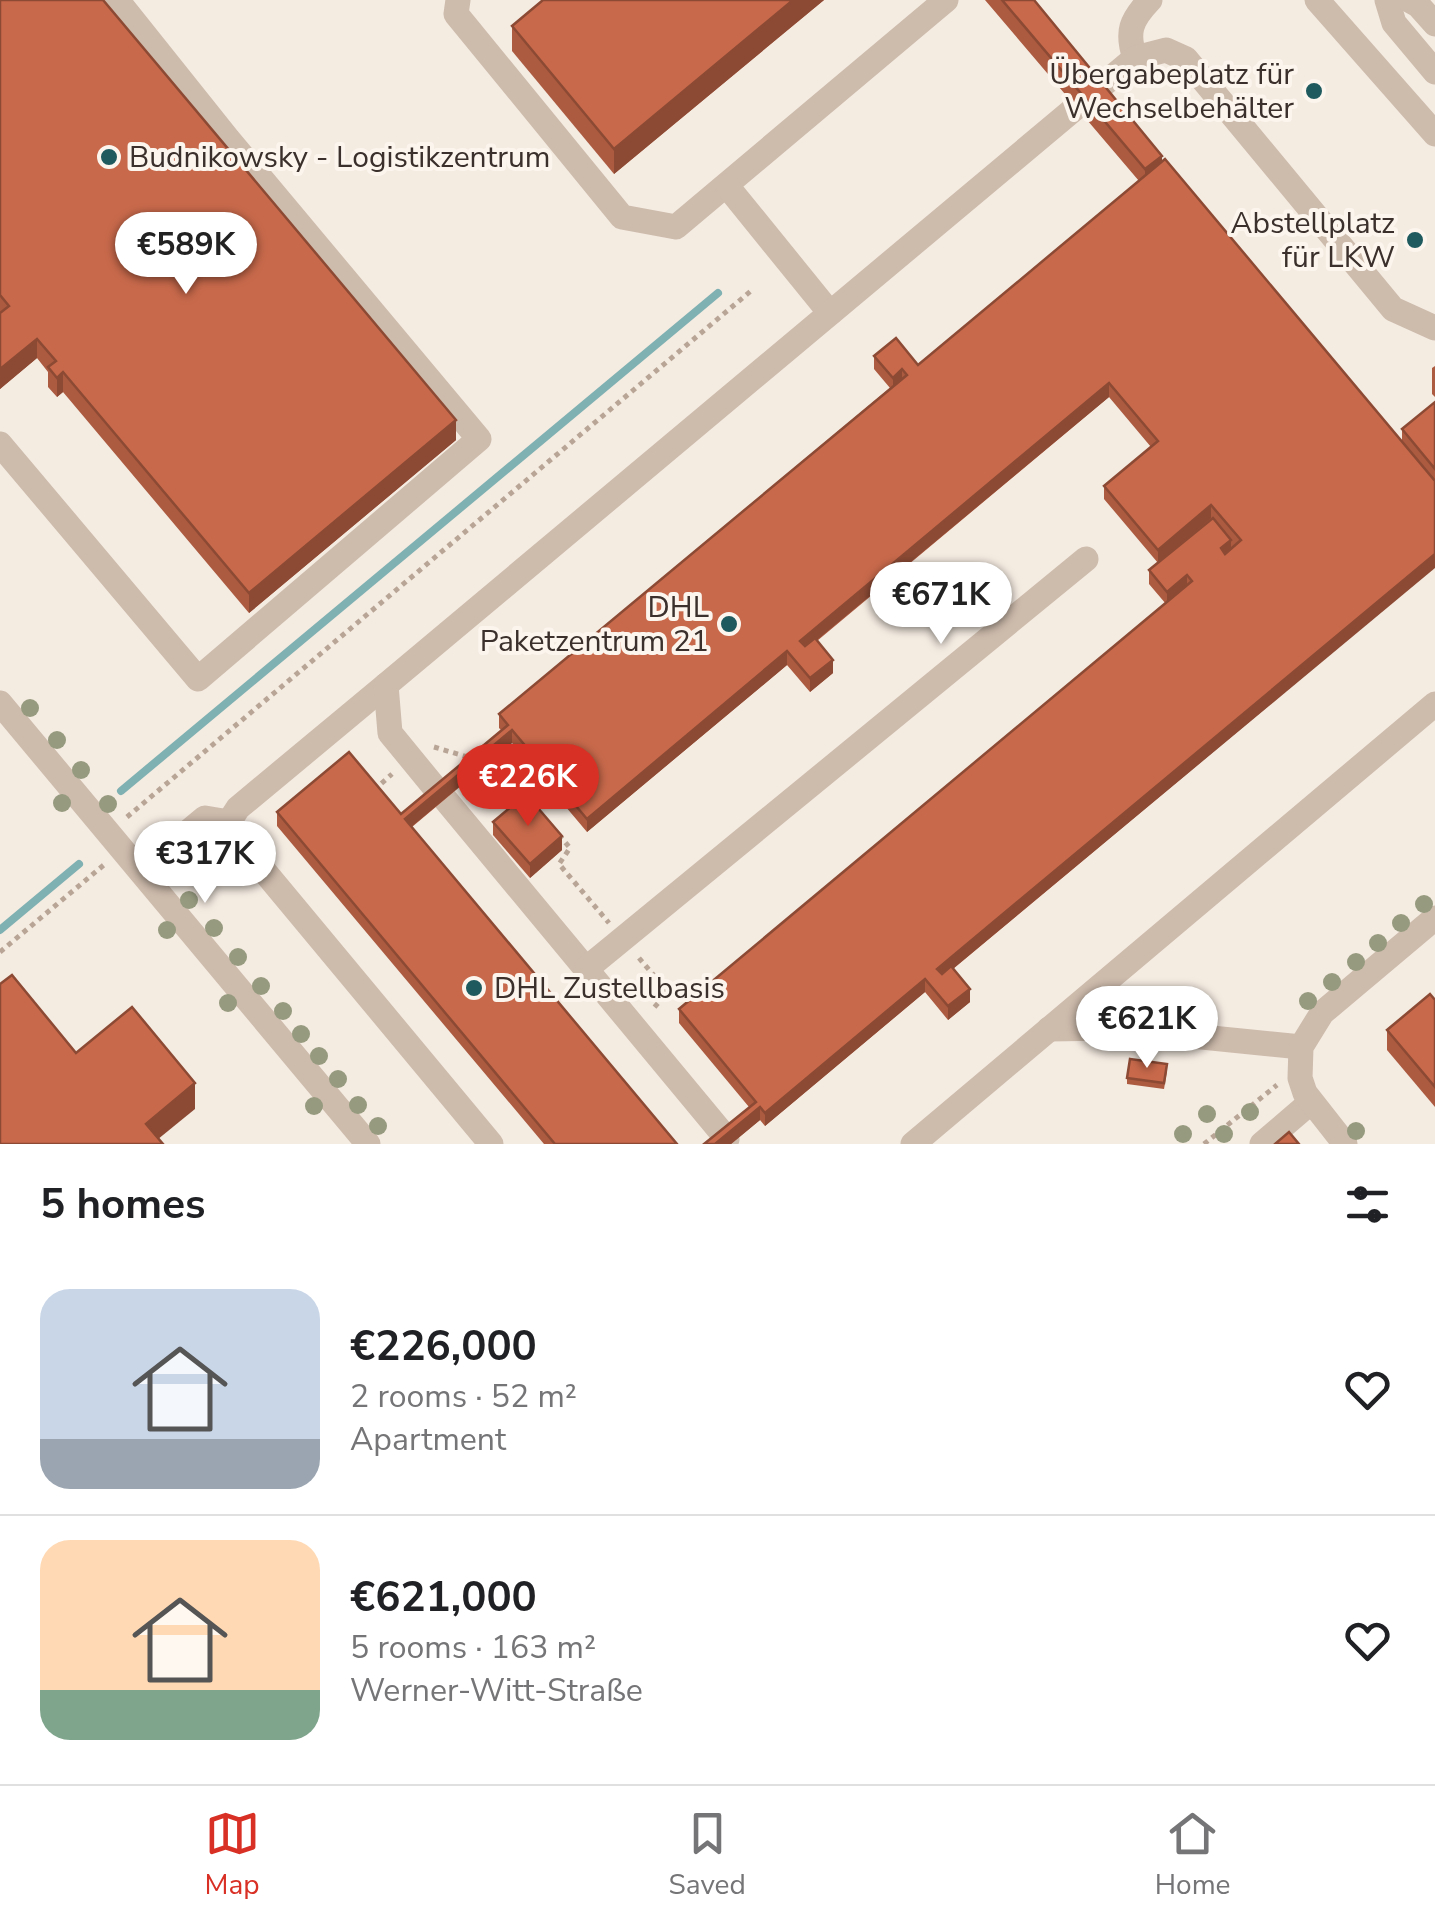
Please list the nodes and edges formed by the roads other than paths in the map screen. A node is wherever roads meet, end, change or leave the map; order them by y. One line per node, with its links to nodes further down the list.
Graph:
1 (117, 0): 15 (street)
2 (458, 0): 12 (street)
3 (946, 0): 12 (street)
4 (1150, 0): 9 (street)
5 (1317, 0): 11 (street)
6 (1386, 0): 10 (street)
7 (1409, 0): 8 (street)
8 (1435, 24)
9 (1135, 58): 13 (street); 14 (street)
10 (1435, 72)
11 (1435, 134)
12 (726, 186): 13 (street)
13 (830, 313): 17 (street)
14 (1435, 328)
15 (0, 444)
16 (1086, 559): 23 (street)
17 (386, 685): 20 (street); 23 (street)
18 (0, 702): 21 (street)
19 (1435, 704): 24 (street)
20 (230, 822): 21 (street); 29 (street)
21 (141, 872): 28 (street)
22 (1435, 918): 25 (street)
23 (586, 969): 27 (street)
24 (1049, 1029): 25 (street); 30 (street)
25 (1300, 1058): 26 (street)
26 (1311, 1102): 31 (street); 32 (street)
27 (730, 1142)
28 (368, 1144)
29 (490, 1144)
30 (912, 1144)
31 (1262, 1144)
32 (1345, 1144)

